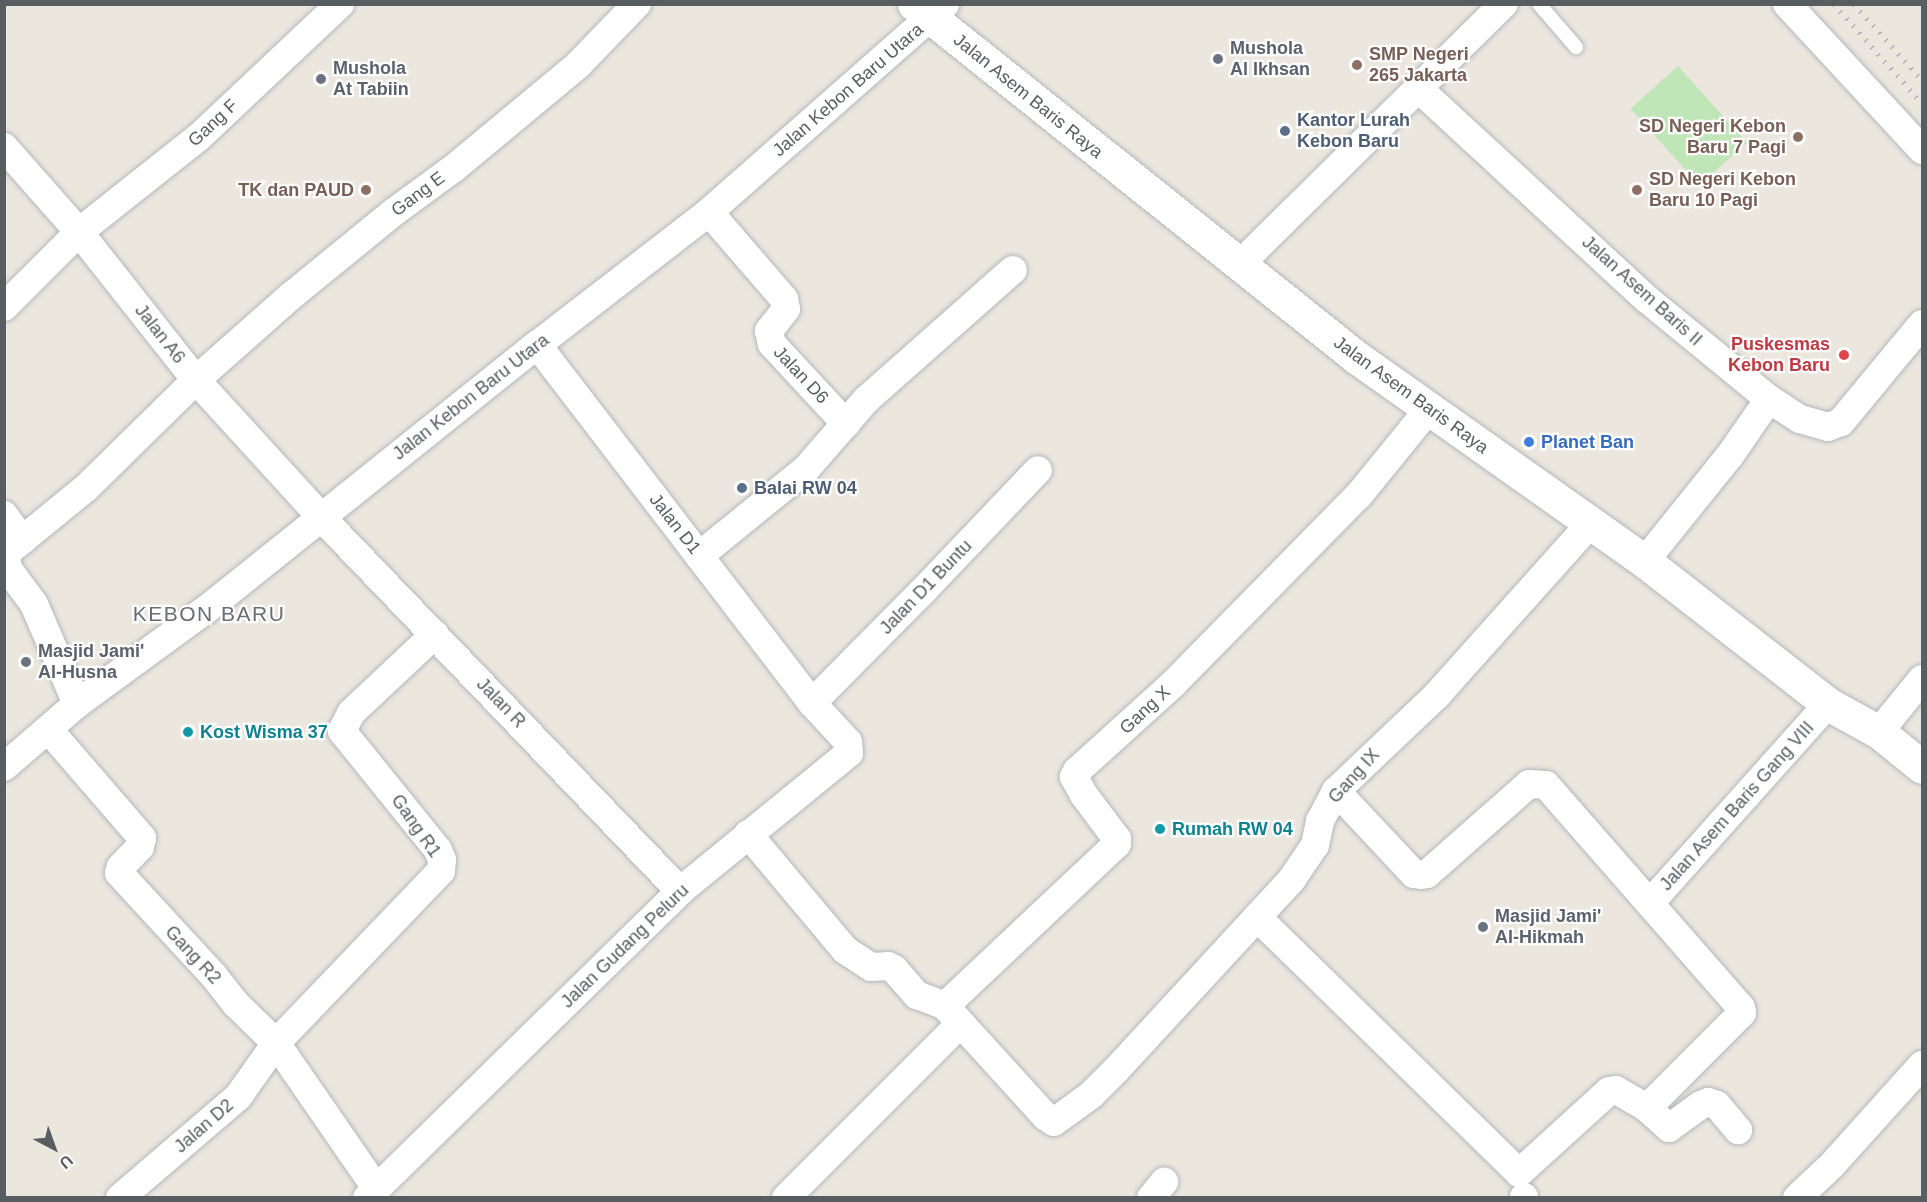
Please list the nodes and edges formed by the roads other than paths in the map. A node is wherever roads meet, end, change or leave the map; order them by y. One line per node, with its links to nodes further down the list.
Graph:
1 (637, 4): 18 (street, Gang E)
2 (1504, 4): 8 (street)
3 (1539, 4): 7 (lane)
4 (1787, 4): 10 (street)
5 (337, 5): 12 (street, Gang F)
6 (929, 9): 11 (street, Jalan Kebon Baru Utara); 13 (street, Jalan Asem Baris Raya)
7 (1576, 47)
8 (1419, 89): 13 (street); 19 (street, Jalan Asem Baris II)
9 (4, 147): 12 (street, Jalan A6)
10 (1923, 150)
11 (709, 212): 17 (street, Jalan Kebon Baru Utara); 21 (street, Jalan D6)
12 (78, 232): 15 (street, Gang F); 18 (street, Jalan A6)
13 (1239, 266): 20 (street, Jalan Asem Baris Raya)
14 (1013, 270): 21 (street)
15 (4, 307)
16 (1923, 324): 19 (street, Jalan Asem Baris II)
17 (537, 345): 24 (street, Jalan Kebon Baru Utara); 27 (street, Jalan D1)
18 (196, 380): 24 (street, Jalan A6); 26 (street, Gang E)
19 (1769, 399): 28 (street)
20 (1429, 409): 25 (street, Jalan Asem Baris Raya); 43 (street, Gang X)
21 (846, 424): 27 (street)
22 (1038, 470): 31 (street, Jalan D1 Buntu)
23 (4, 515): 26 (street)
24 (321, 517): 29 (street, Jalan R); 32 (street, Jalan Kebon Baru Utara)
25 (1591, 523): 28 (street, Jalan Asem Baris Raya); 38 (street, Gang IX)
26 (22, 540): 32 (street, Gang E)
27 (699, 556): 31 (street, Jalan D1)
28 (1647, 563): 33 (street, Jalan Asem Baris Raya)
29 (435, 634): 40 (street, Jalan R); 44 (street, Gang R1)
30 (1923, 679): 35 (street)
31 (812, 703): 39 (street, Jalan Gudang Peluru)
32 (77, 704): 34 (street, Jalan Kebon Baru Utara)
33 (1828, 704): 35 (street, Jalan Asem Baris Raya); 41 (street, Jalan Asem Baris Gang VIII)
34 (48, 729): 36 (street, Jalan Kebon Baru Utara); 44 (street, Gang R2)
35 (1879, 732): 37 (street, Jalan Asem Baris Raya)
36 (4, 767)
37 (1923, 767)
38 (1336, 791): 41 (street, Jalan Asem Baris Gang VIII); 42 (street, Gang IX)
39 (748, 834): 40 (street, Jalan Gudang Peluru); 43 (street)
40 (680, 891): 48 (street, Jalan Gudang Peluru)
41 (1650, 903): 46 (street)
42 (1257, 917): 43 (street, Gang IX); 46 (street)
43 (953, 1014): 50 (street)
44 (276, 1043): 48 (street, Gang R2); 49 (street, Jalan D2)
45 (1923, 1065): 51 (street)
46 (1647, 1108): 47 (street)
47 (1738, 1130)
48 (371, 1193)
49 (120, 1197)
50 (786, 1197)
51 (1797, 1197)

